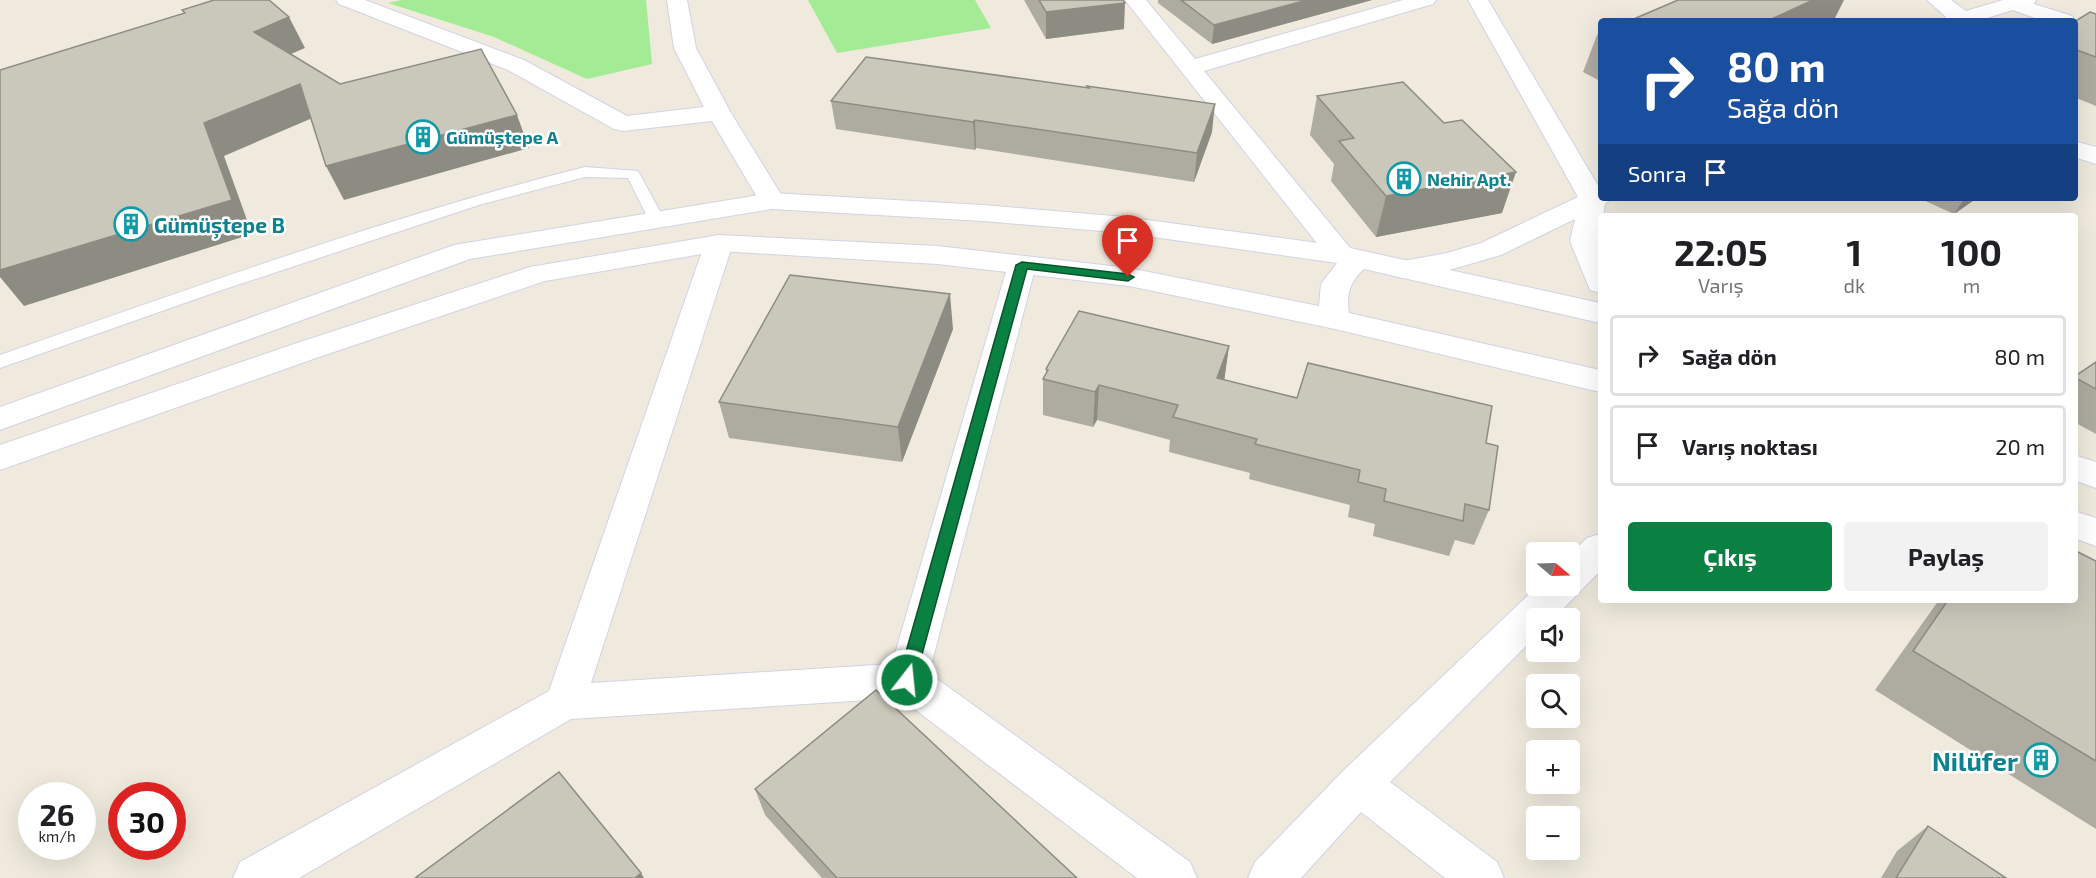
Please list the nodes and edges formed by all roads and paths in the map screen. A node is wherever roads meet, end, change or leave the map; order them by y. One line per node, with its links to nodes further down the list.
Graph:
1 (346, 0): 12 (street)
2 (676, 0): 12 (street)
3 (1135, 0): 11 (street)
4 (1426, 0): 11 (street)
5 (1478, 0): 15 (street)
6 (1937, 0): 8 (street)
7 (2020, 2): 9 (street); 10 (street)
8 (1957, 18)
9 (1962, 18)
10 (2057, 18)
11 (1190, 68): 19 (street)
12 (719, 113): 16 (street)
13 (2078, 149): 14 (street)
14 (2096, 156)
15 (1597, 198): 21 (street); 22 (street)
16 (772, 201): 17 (street); 19 (street)
17 (656, 219): 25 (lane); 27 (street)
18 (719, 243): 20 (street); 28 (street); 37 (street)
19 (1350, 257): 21 (street); 24 (street)
20 (1022, 265): 24 (street); 36 (street)
21 (1402, 269): 23 (street)
22 (1598, 279)
23 (1598, 313)
24 (1335, 319): 26 (street)
25 (0, 362)
26 (1598, 381)
27 (0, 419)
28 (0, 458)
29 (2078, 468): 30 (street)
30 (2096, 475)
31 (2078, 525): 32 (street)
32 (2096, 532)
33 (1598, 550): 34 (street)
34 (1580, 568)
35 (1552, 596): 38 (street)
36 (907, 680): 37 (street); 40 (street)
37 (565, 702): 39 (street)
38 (1359, 784): 41 (street); 42 (street)
39 (256, 878)
40 (1174, 878)
41 (1271, 878)
42 (1481, 878)

